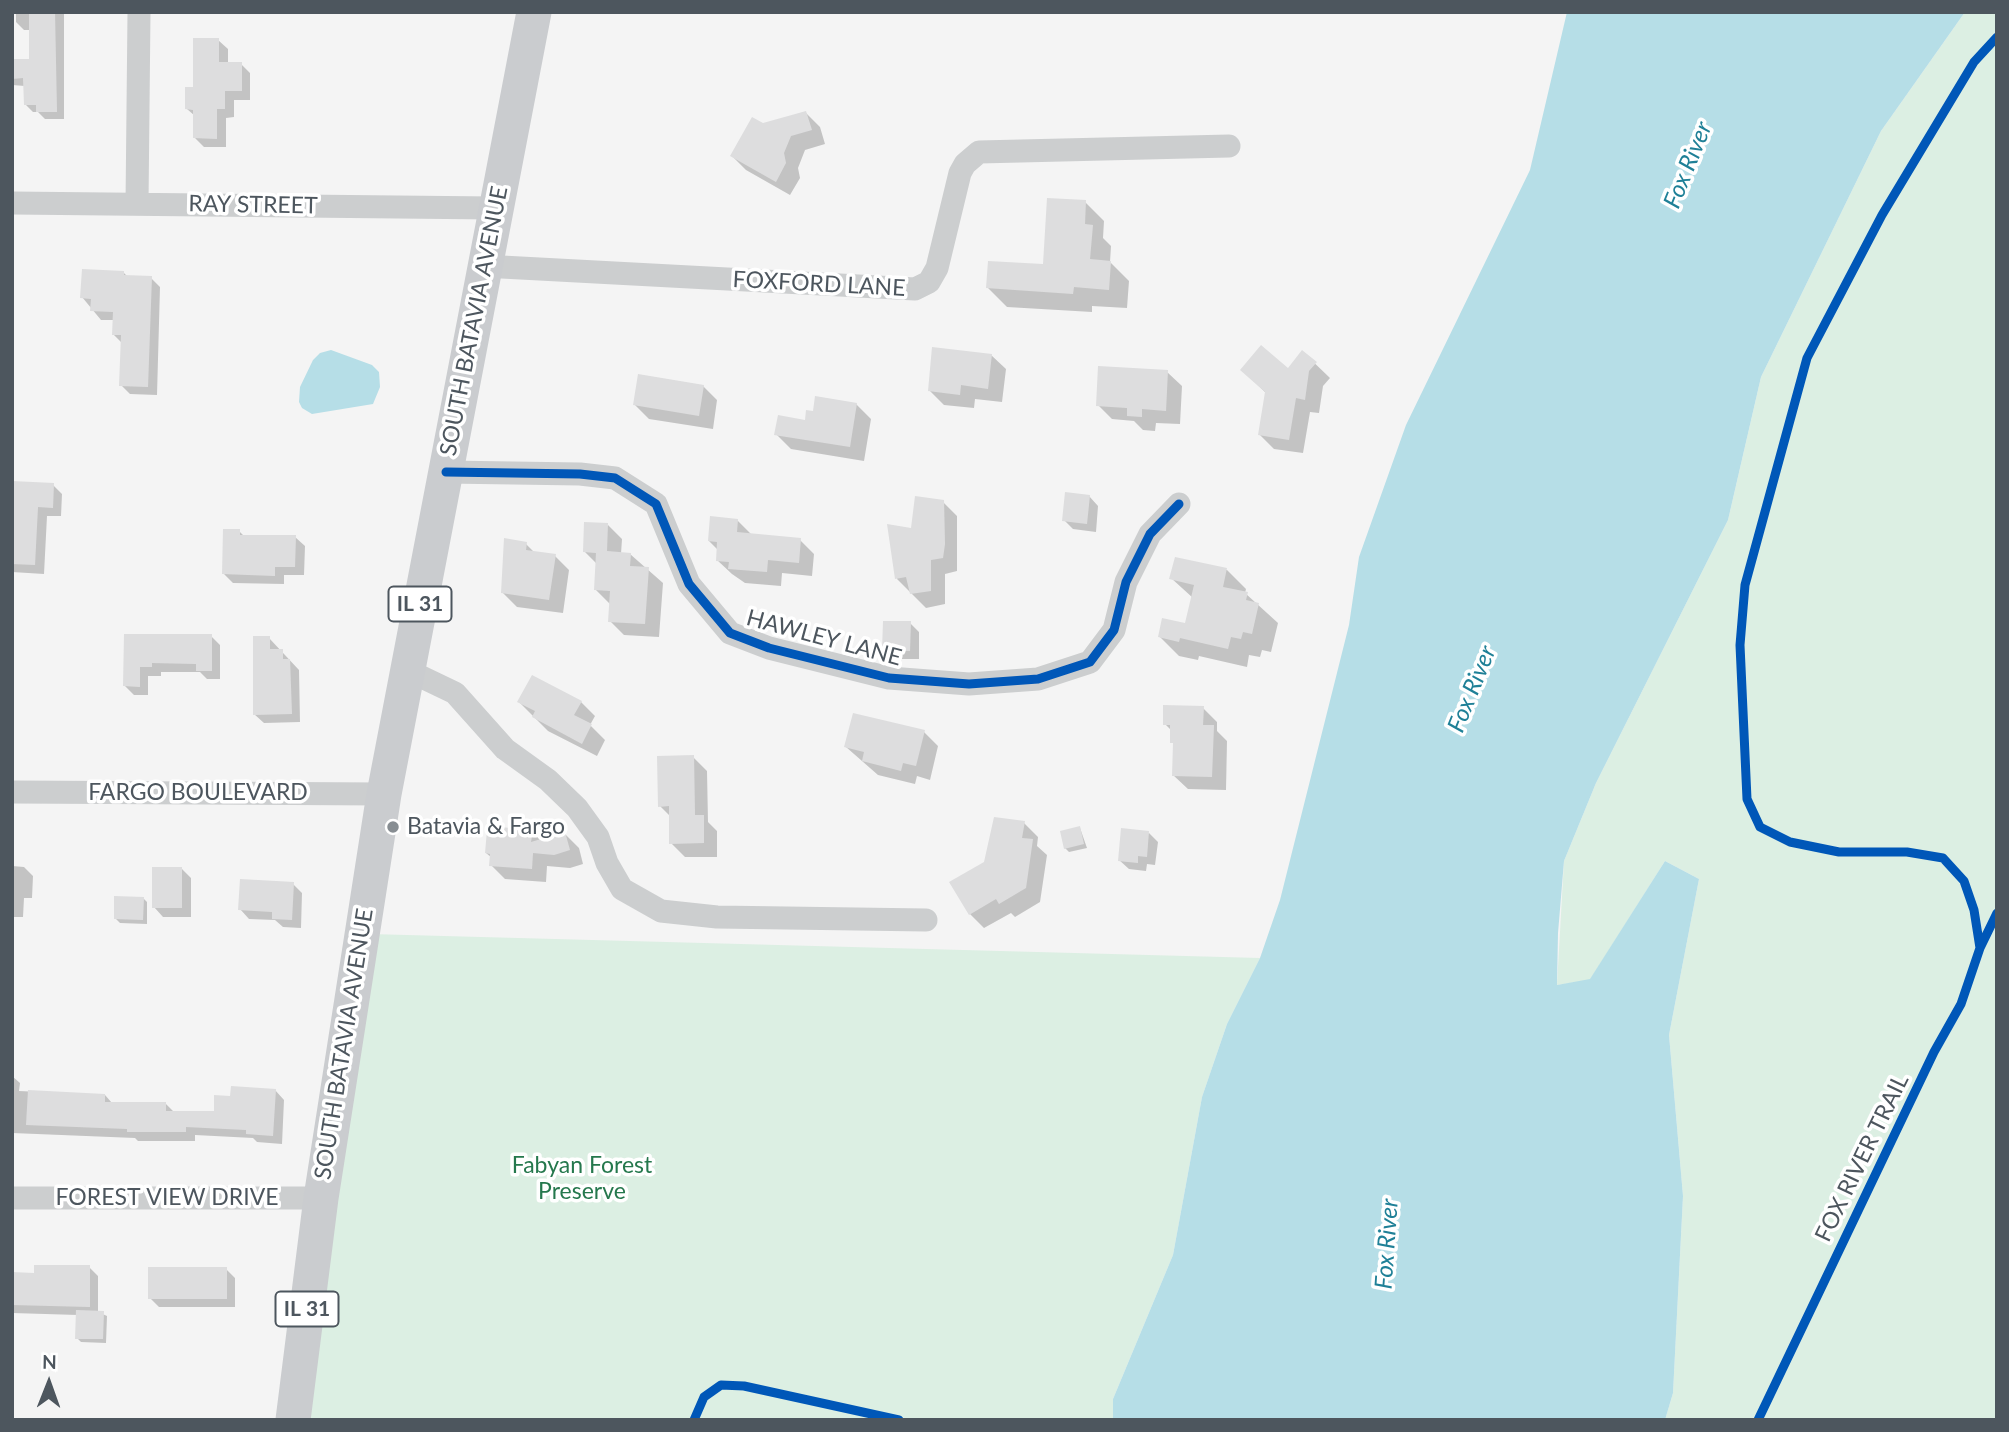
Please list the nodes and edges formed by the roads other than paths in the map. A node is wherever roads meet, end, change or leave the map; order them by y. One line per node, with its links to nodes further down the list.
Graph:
1 (139, 12): 5 (street)
2 (534, 12): 6 (main road, SOUTH BATAVIA AVENUE / IL 31)
3 (1229, 146): 7 (street, FOXFORD LANE)
4 (12, 203): 5 (street, RAY STREET)
5 (137, 204): 6 (street, RAY STREET)
6 (494, 208): 7 (main road, SOUTH BATAVIA AVENUE / IL 31)
7 (483, 266): 8 (main road, SOUTH BATAVIA AVENUE / IL 31)
8 (446, 472): 9 (street, HAWLEY LANE); 10 (main road, SOUTH BATAVIA AVENUE / IL 31)
9 (1179, 504)
10 (407, 670): 12 (main road, SOUTH BATAVIA AVENUE / IL 31); 13 (street)
11 (12, 792): 12 (street, FARGO BOULEVARD)
12 (384, 794): 15 (main road, SOUTH BATAVIA AVENUE / IL 31)
13 (926, 920)
14 (12, 1198): 15 (street, FOREST VIEW DRIVE)
15 (321, 1198): 16 (main road, SOUTH BATAVIA AVENUE / IL 31)
16 (293, 1420)

